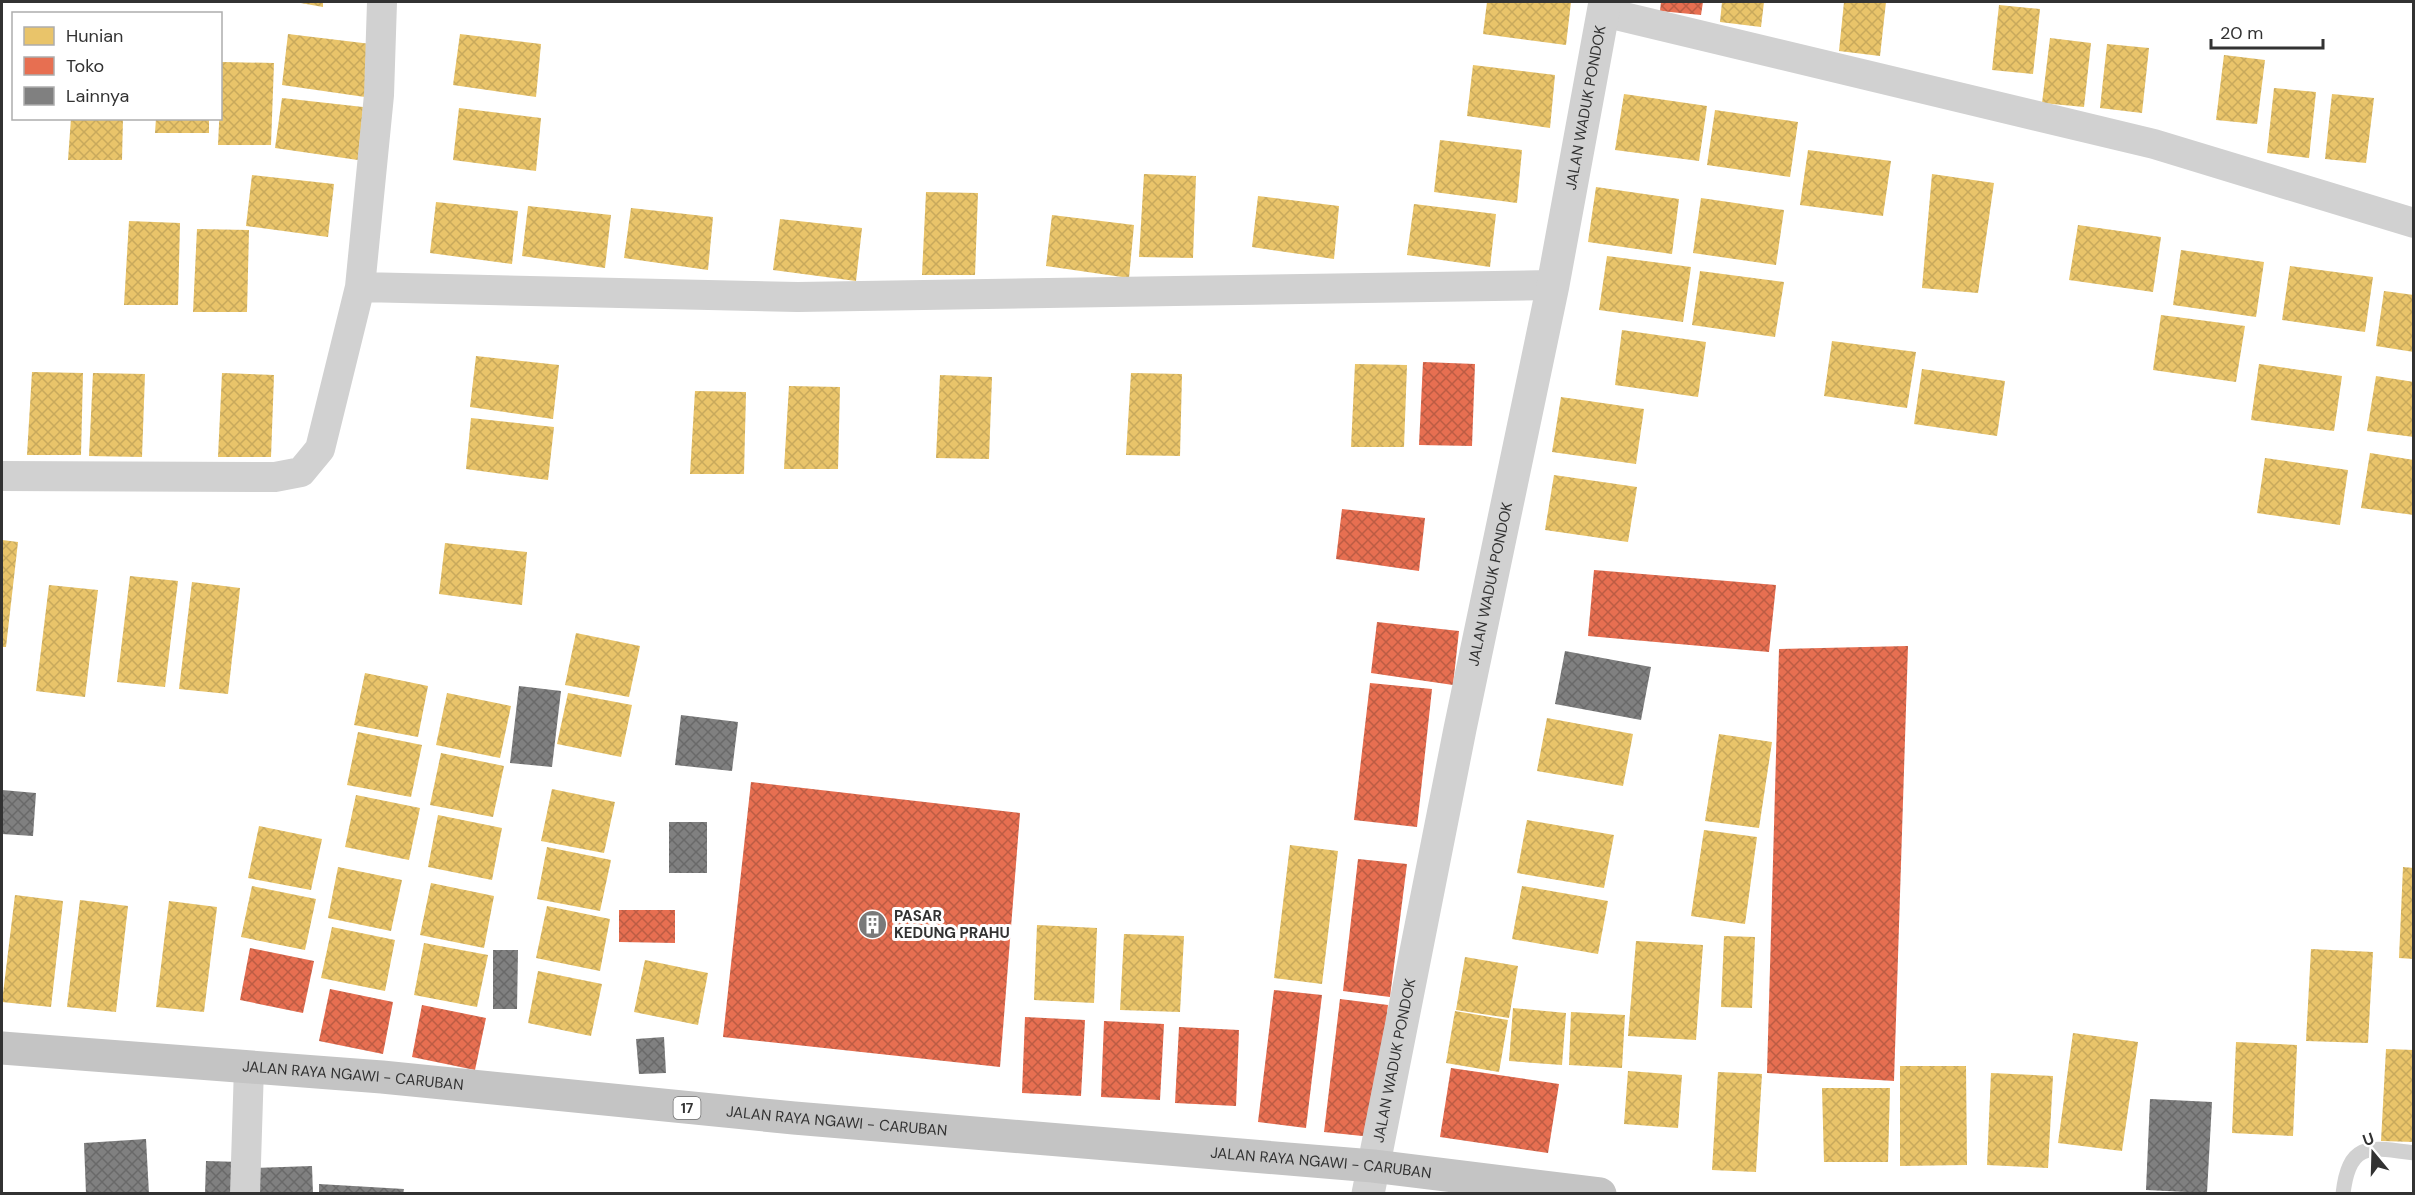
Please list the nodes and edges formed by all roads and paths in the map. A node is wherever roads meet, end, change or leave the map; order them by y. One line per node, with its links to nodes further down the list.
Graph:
1 (382, 2): 5 (street)
2 (1604, 7): 3 (street); 4 (street, JALAN WADUK PONDOK)
3 (2414, 223)
4 (1553, 285): 5 (street); 10 (street, JALAN WADUK PONDOK)
5 (360, 287): 6 (street)
6 (2, 476)
7 (2, 1048): 8 (highway, JALAN RAYA NGAWI - CARUBAN / 17)
8 (249, 1066): 10 (highway, JALAN RAYA NGAWI - CARUBAN / 17); 11 (street)
9 (2414, 1153): 13 (lane)
10 (1371, 1180): 12 (highway, JALAN RAYA NGAWI - CARUBAN / 17)
11 (245, 1194)
12 (1600, 1194)
13 (2343, 1194)

